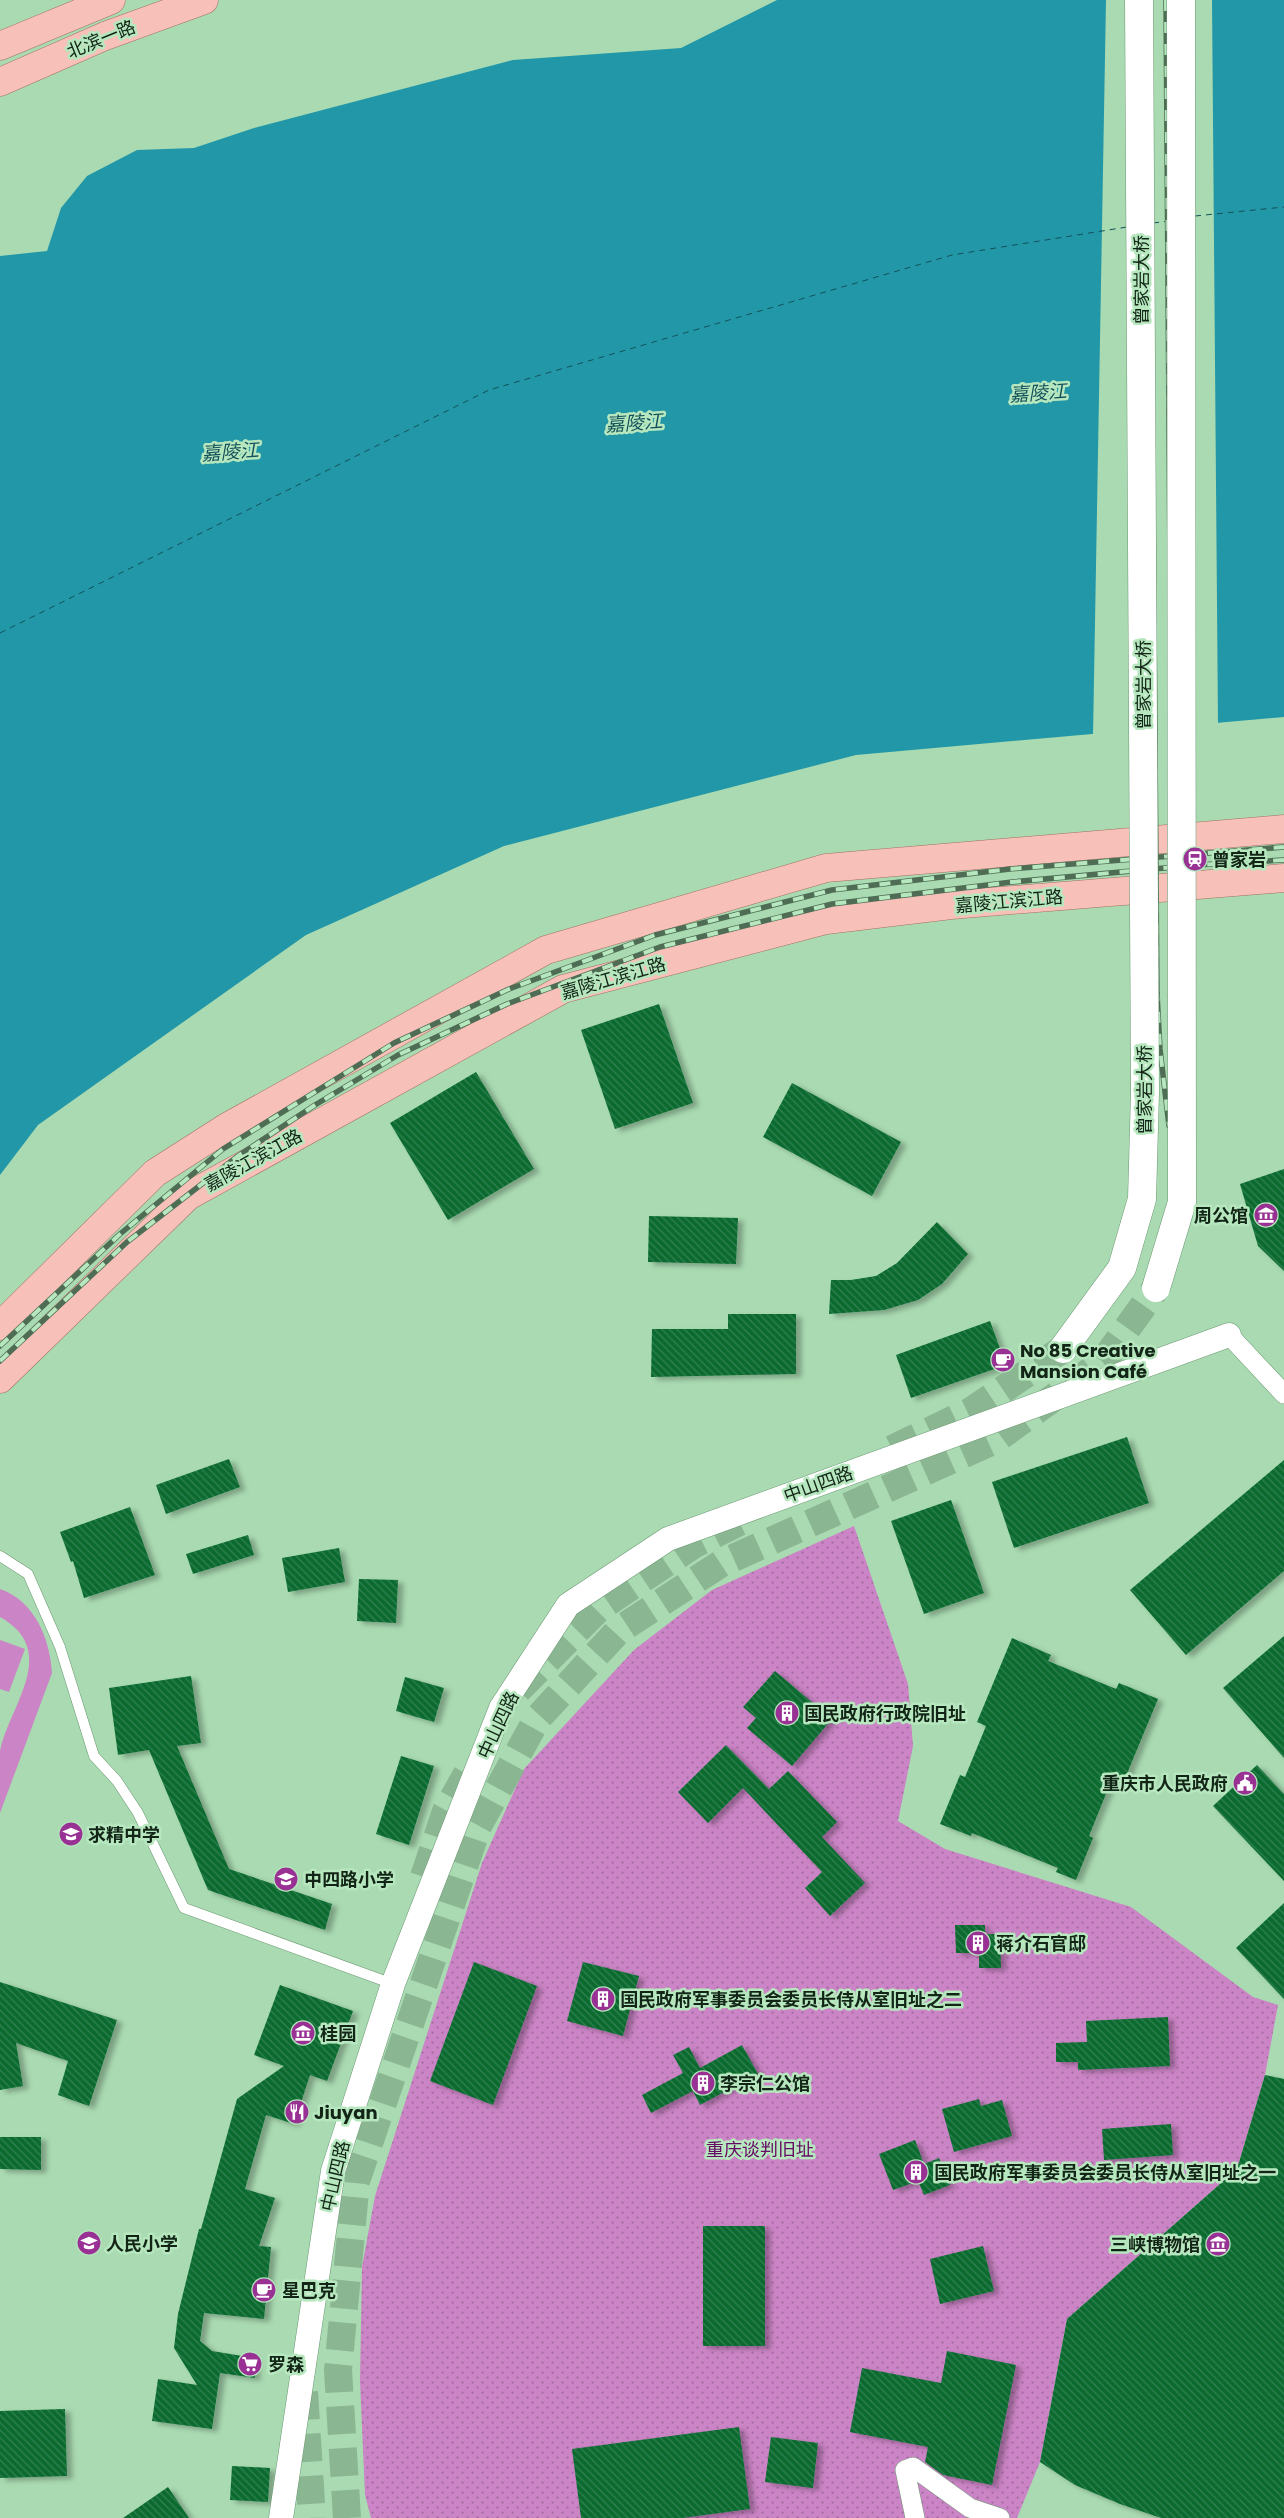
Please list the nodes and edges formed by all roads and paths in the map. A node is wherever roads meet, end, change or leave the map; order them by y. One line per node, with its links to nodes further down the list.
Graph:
1 (111, 0): 5 (main road, 北滨一路)
2 (204, 0): 6 (main road, 北滨一路)
3 (1139, 0): 12 (main road, 曾家岩大桥, bridge)
4 (1181, 0): 9 (main road, bridge)
5 (0, 46)
6 (0, 82)
7 (1284, 829): 10 (main road)
8 (1284, 878): 13 (main road, 嘉陵江滨江路)
9 (1156, 1288)
10 (0, 1326)
11 (1229, 1335): 14 (street); 16 (street, 中山四路)
12 (1063, 1349)
13 (0, 1379)
14 (1284, 1394)
15 (0, 1556): 16 (lane)
16 (393, 1984): 17 (street, 中山四路)
17 (280, 2518)
18 (915, 2518): 19 (street)
19 (1000, 2518)

